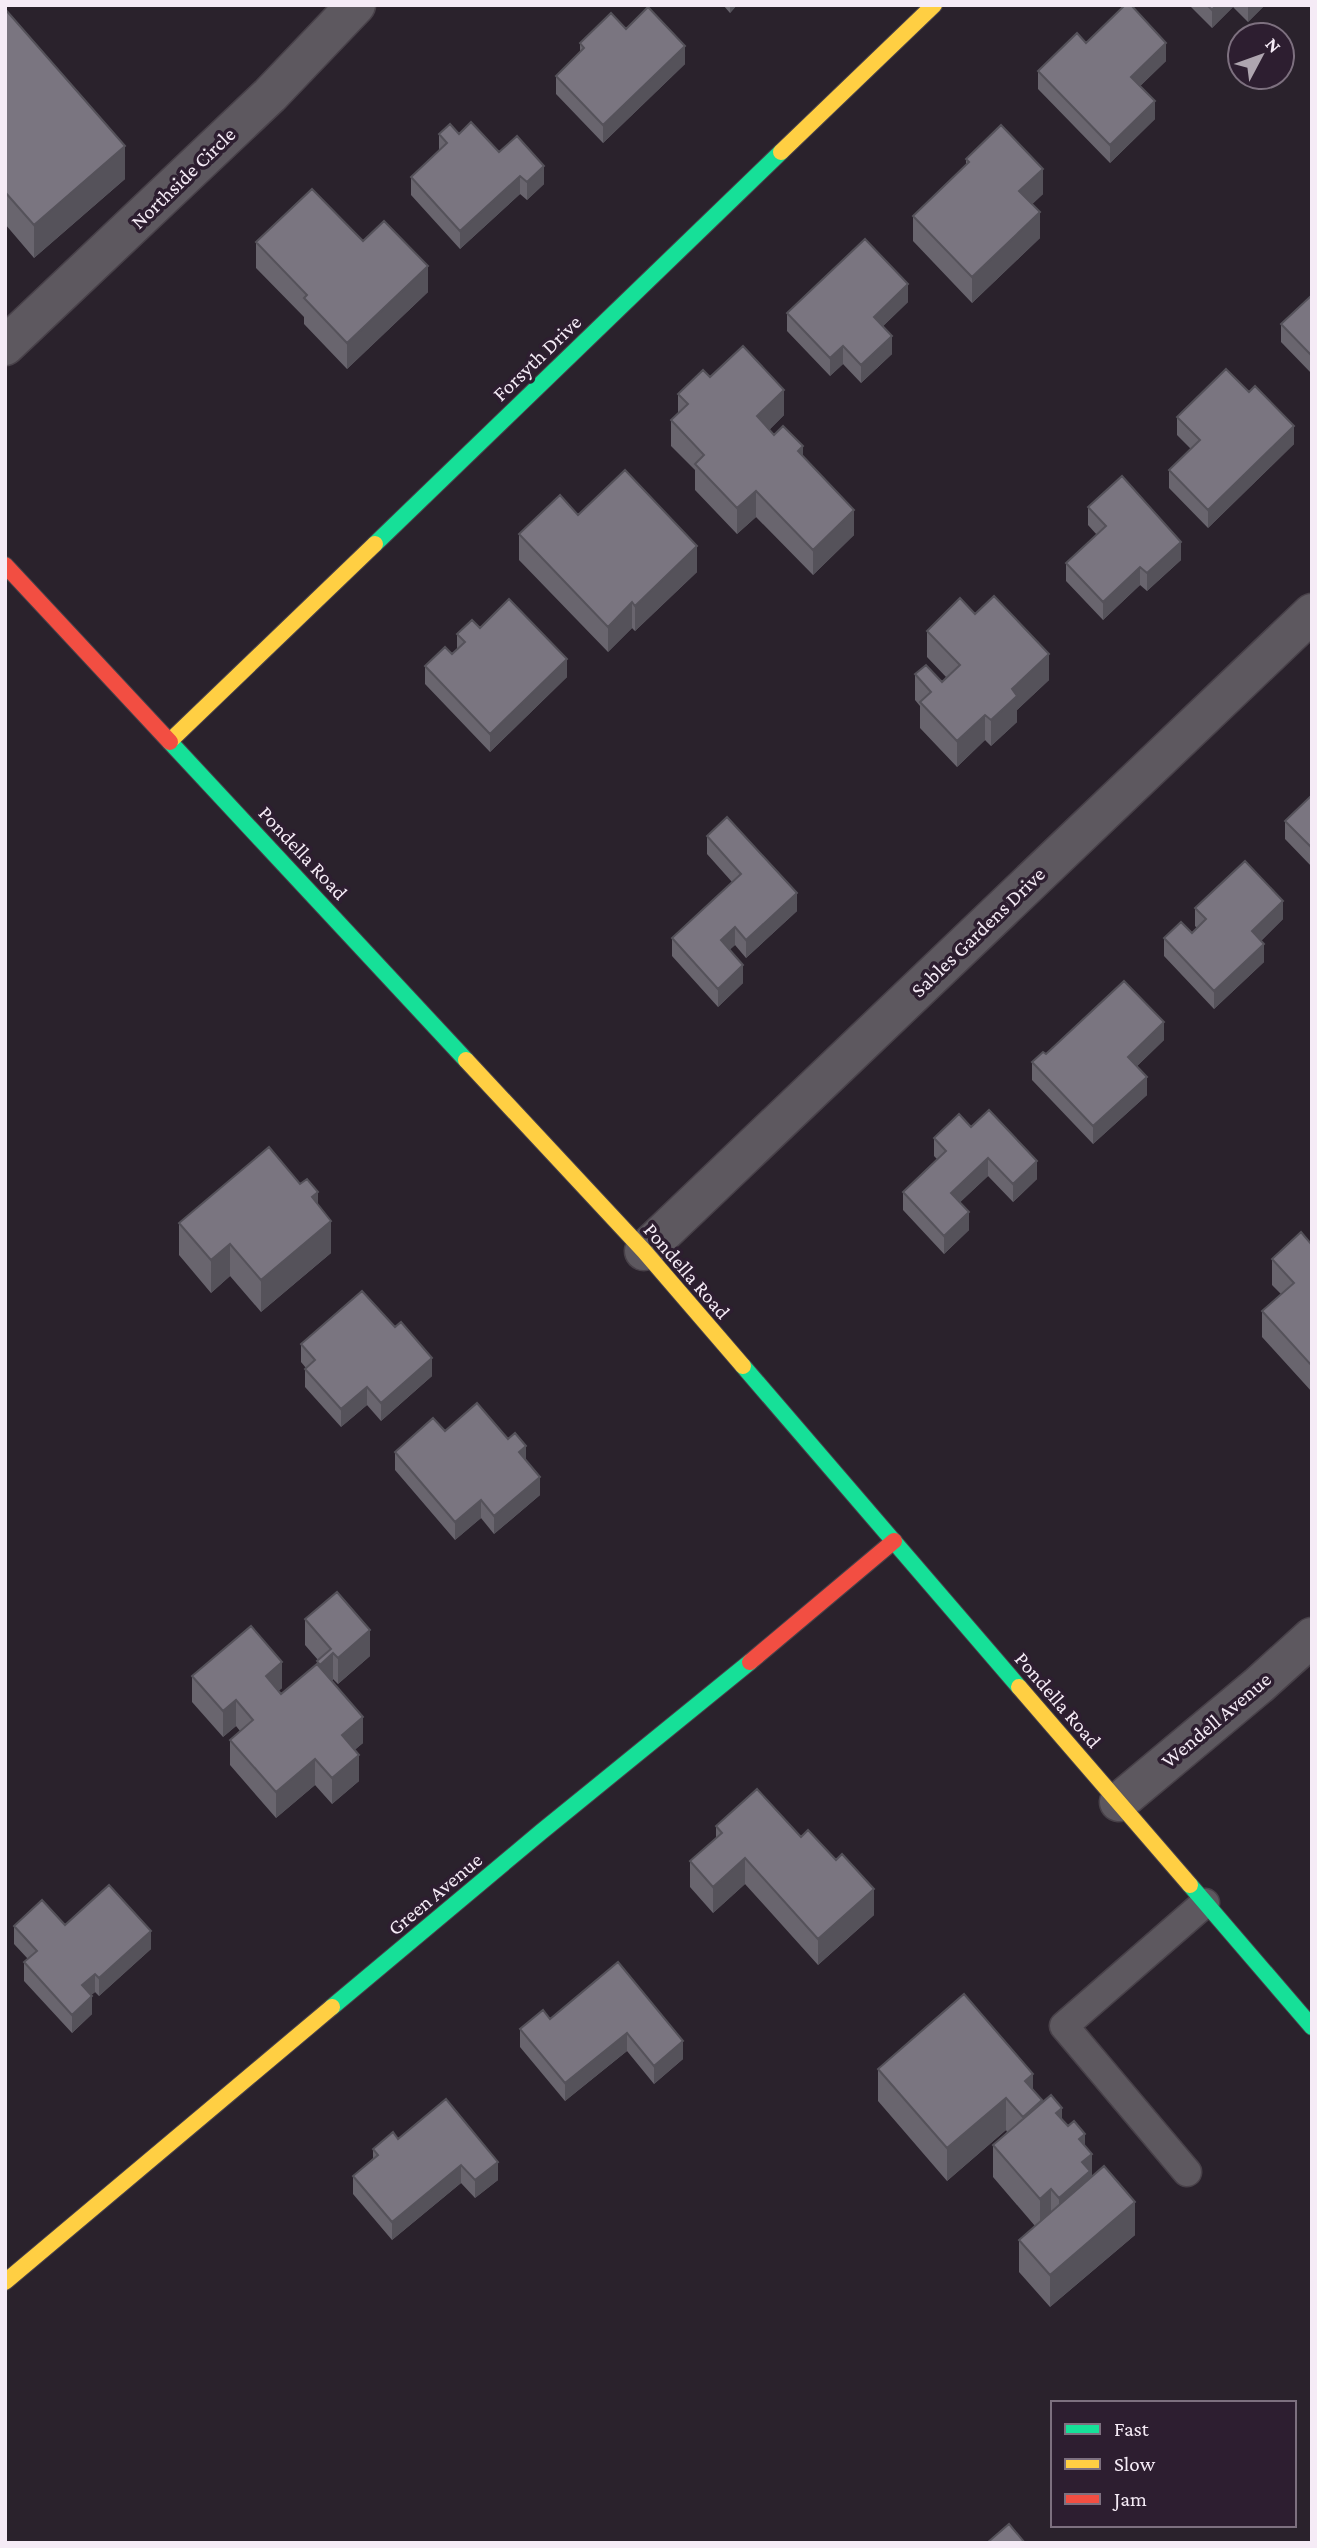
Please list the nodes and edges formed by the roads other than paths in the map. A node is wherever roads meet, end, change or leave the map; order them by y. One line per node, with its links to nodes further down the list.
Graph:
1 (356, 5): 3 (street, Northside Circle)
2 (934, 5): 6 (street, Forsyth Drive)
3 (10, 331)
4 (5, 565): 6 (street, Pondella Road)
5 (1312, 613): 7 (street, Sables Gardens Drive)
6 (170, 741): 7 (street, Pondella Road)
7 (644, 1251): 8 (street, Pondella Road)
8 (894, 1541): 10 (street, Pondella Road); 14 (street, Green Avenue)
9 (1312, 1637): 10 (street, Wendell Avenue)
10 (1119, 1802): 11 (street, Pondella Road)
11 (1205, 1903): 12 (street, Pondella Road); 13 (lane)
12 (1312, 2027)
13 (1187, 2172)
14 (5, 2282)

